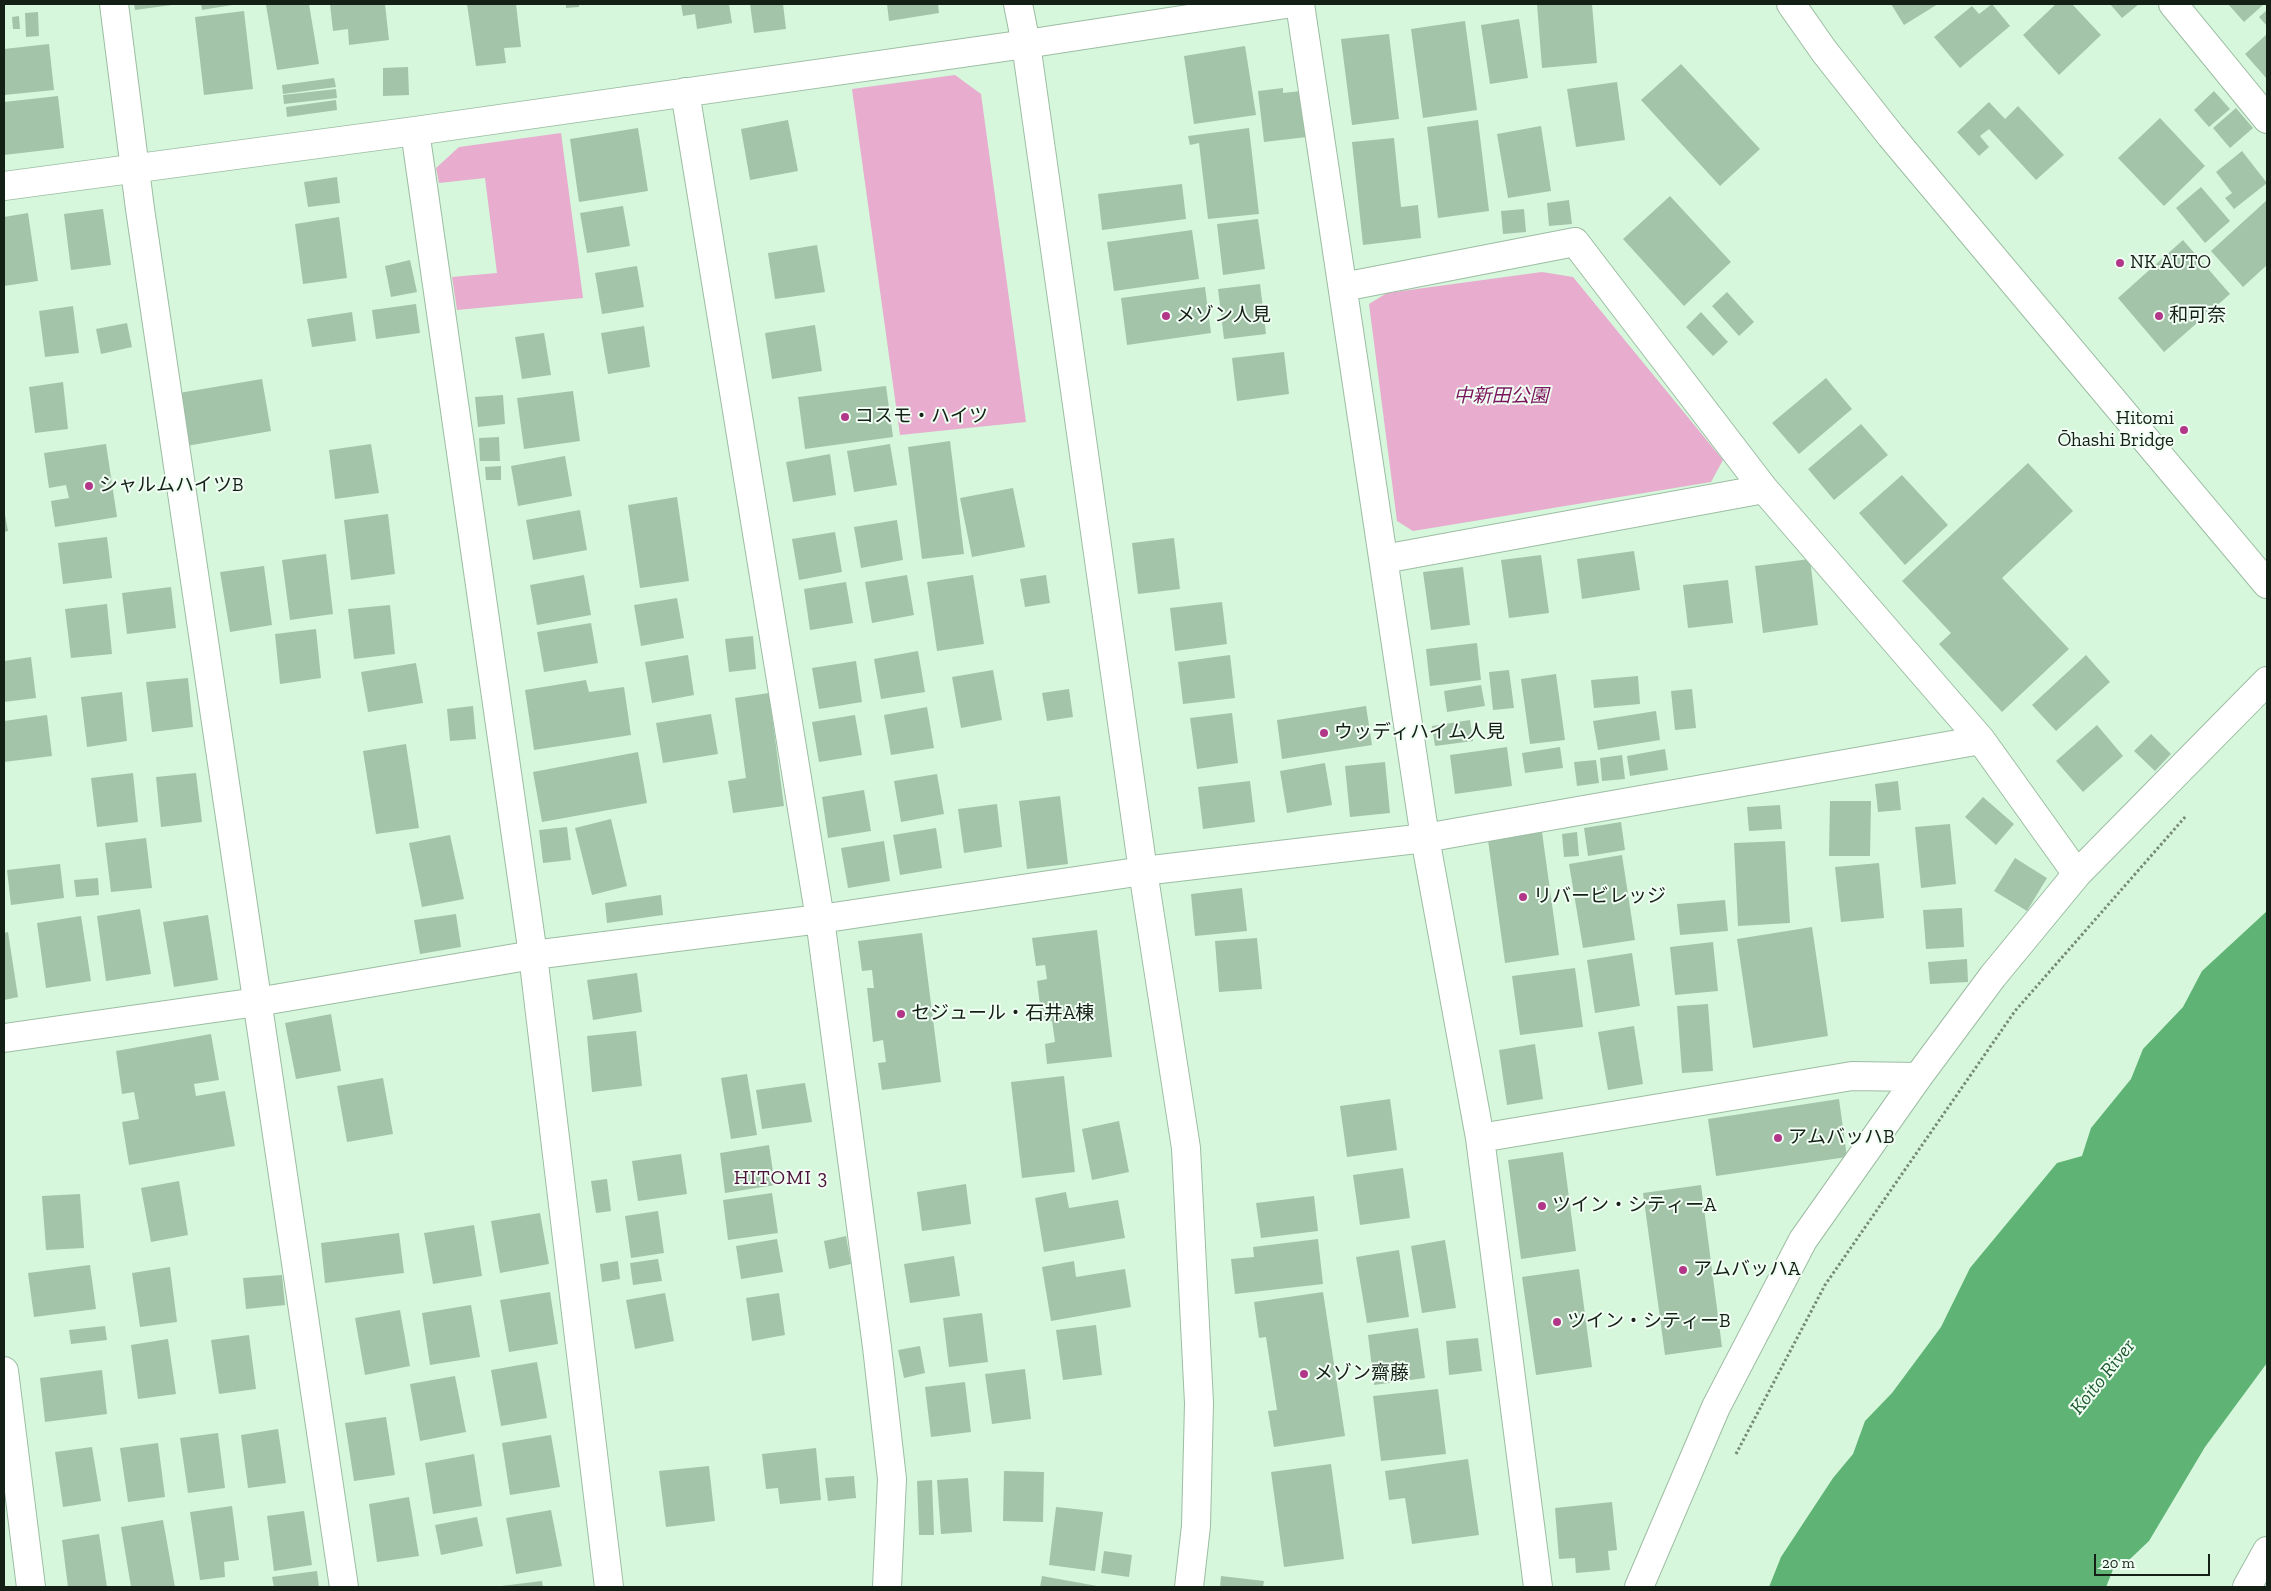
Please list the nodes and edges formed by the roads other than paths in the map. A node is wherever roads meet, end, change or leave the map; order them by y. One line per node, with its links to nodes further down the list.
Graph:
1 (114, 4): 11 (street)
2 (1018, 4): 7 (street)
3 (1286, 4): 7 (street)
4 (1300, 4): 13 (street)
5 (1791, 4): 16 (street)
6 (2174, 4): 9 (street)
7 (1026, 44): 8 (street); 20 (street)
8 (686, 92): 10 (street); 22 (street)
9 (2267, 119)
10 (415, 131): 11 (street); 23 (street)
11 (134, 167): 12 (street); 24 (street)
12 (4, 186)
13 (1343, 287): 14 (street); 15 (street)
14 (1764, 489): 15 (street); 18 (street)
15 (1384, 559): 19 (street)
16 (2267, 584)
17 (2267, 681): 21 (street)
18 (1981, 740): 19 (street); 21 (street)
19 (1424, 838): 20 (street); 27 (street)
20 (1143, 872): 22 (street); 34 (street)
21 (2077, 874): 26 (street)
22 (820, 919): 23 (street); 33 (street)
23 (533, 955): 24 (street); 32 (street)
24 (257, 1002): 25 (street); 31 (street)
25 (4, 1038)
26 (1918, 1077): 27 (street); 36 (street)
27 (1480, 1138): 35 (street)
28 (4, 1371): 30 (street)
29 (2267, 1551): 37 (street)
30 (31, 1587)
31 (344, 1587)
32 (609, 1587)
33 (888, 1587)
34 (1189, 1587)
35 (1538, 1587)
36 (1639, 1587)
37 (2247, 1587)

